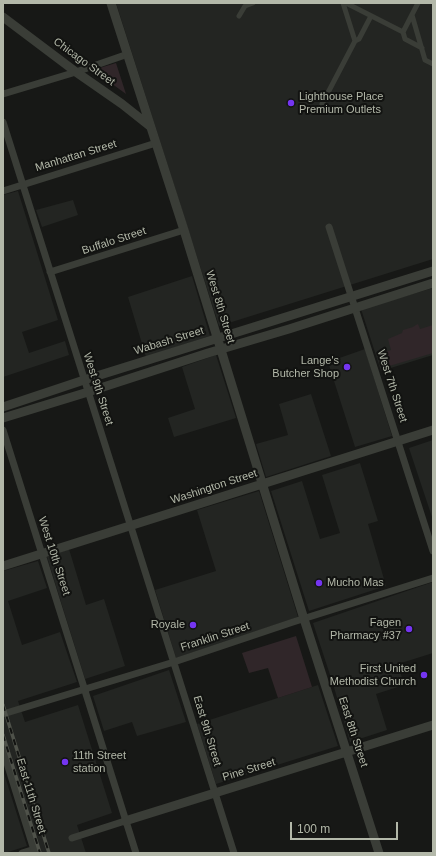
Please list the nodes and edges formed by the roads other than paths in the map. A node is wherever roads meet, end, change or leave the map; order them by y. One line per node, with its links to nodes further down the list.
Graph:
1 (112, 3): 13 (street, West 8th Street)
2 (253, 3): 7 (street)
3 (343, 3): 11 (street)
4 (346, 3): 8 (street)
5 (418, 3): 6 (street)
6 (412, 15): 10 (street); 12 (street)
7 (239, 16)
8 (371, 16): 10 (street); 11 (street)
9 (3, 17): 15 (street, Chicago Street)
10 (403, 32): 12 (street)
11 (355, 41): 17 (street)
12 (422, 48): 14 (street)
13 (128, 54): 15 (street); 19 (street, West 8th Street)
14 (433, 64)
15 (76, 72): 16 (street); 19 (street, Chicago Street)
16 (3, 94)
17 (322, 104)
18 (3, 122): 21 (street, West 9th Street)
19 (151, 127): 20 (street, West 8th Street)
20 (156, 143): 21 (street, Manhattan Street); 24 (street, West 8th Street)
21 (23, 184): 22 (street, Manhattan Street); 26 (street, West 9th Street)
22 (3, 191)
23 (329, 227): 28 (street, West 7th Street)
24 (184, 230): 26 (street, Buffalo Street); 30 (street, West 8th Street)
25 (433, 271): 28 (street, Wabash Street)
26 (50, 272): 32 (street, West 9th Street)
27 (433, 283): 29 (street, Wabash Street)
28 (352, 296): 29 (street, West 7th Street); 30 (street, Wabash Street)
29 (355, 307): 31 (street, Wabash Street); 38 (street, West 7th Street)
30 (217, 339): 31 (street, West 8th Street); 32 (street, Wabash Street)
31 (220, 349): 33 (street, Wabash Street); 39 (street, West 8th Street)
32 (84, 380): 33 (street, West 9th Street); 34 (street, Wabash Street)
33 (88, 392): 35 (street, Wabash Street); 40 (street, West 9th Street)
34 (3, 407)
35 (3, 418)
36 (3, 430): 42 (street, West 10th Street)
37 (433, 430): 38 (street, Washington Street)
38 (398, 441): 39 (street, Washington Street); 41 (street, West 7th Street)
39 (262, 484): 40 (street, Washington Street); 45 (street, West 8th Street)
40 (130, 526): 42 (street, Washington Street); 46 (street, West 9th Street)
41 (433, 551)
42 (42, 554): 43 (street, Washington Street); 47 (street, West 10th Street)
43 (3, 566)
44 (433, 578): 45 (street, Franklin Street)
45 (304, 619): 46 (street, Franklin Street); 51 (street, East 8th Street)
46 (174, 662): 47 (street, Franklin Street); 52 (street, East 9th Street)
47 (85, 689): 48 (street, Franklin Street); 53 (street, West 10th Street)
48 (3, 714)
49 (433, 725): 51 (street, Pine Street)
50 (3, 747): 55 (street, East 11th Street)
51 (347, 752): 52 (street, Pine Street); 59 (street, East 8th Street)
52 (214, 793): 53 (street, Pine Street); 58 (street, East 9th Street)
53 (126, 821): 54 (street, Pine Street); 57 (street, West 10th Street)
54 (72, 838)
55 (36, 851): 56 (street)
56 (22, 853)
57 (136, 853)
58 (234, 853)
59 (379, 853)

